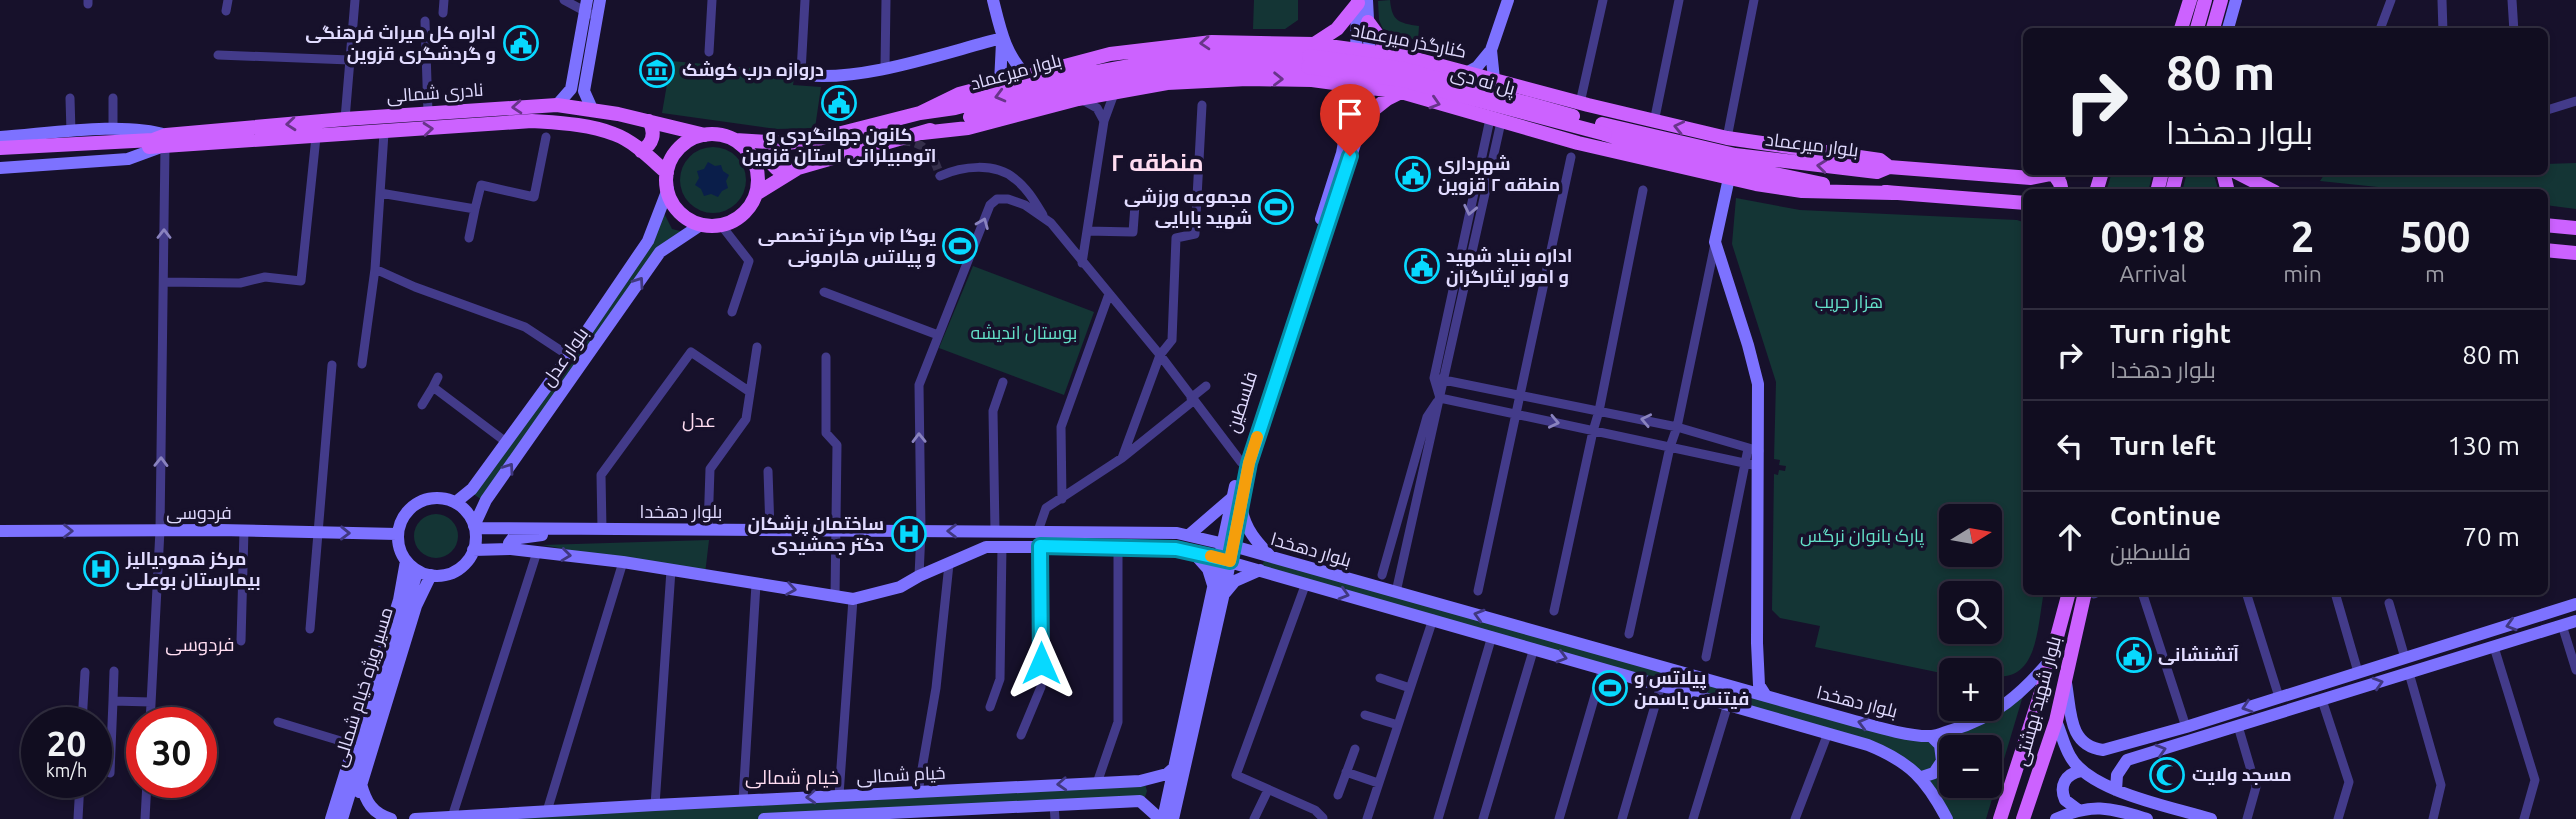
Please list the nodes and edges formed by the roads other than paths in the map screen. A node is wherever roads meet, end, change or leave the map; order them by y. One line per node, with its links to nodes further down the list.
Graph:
1 (228, 0): 23 (street)
2 (355, 0): 40 (street)
3 (444, 0): 24 (street)
4 (564, 0): 22 (street)
5 (600, 0): 22 (main road)
6 (712, 0): 37 (street)
7 (805, 0): 44 (street)
8 (886, 0): 42 (street)
9 (993, 0): 34 (main road)
10 (1508, 0): 36 (main road)
11 (1603, 0): 55 (street)
12 (1679, 0): 67 (street)
13 (1754, 0): 77 (street)
14 (2190, 0): 27 (main road)
15 (2205, 0): 28 (main road)
16 (2221, 0): 29 (main road)
17 (2236, 0): 30 (main road)
18 (2391, 0): 31 (street)
19 (2442, 0): 32 (street)
20 (2512, 0): 33 (street)
21 (1361, 1): 26 (main road, فلسطین); 35 (main road, فلسطین); 41 (main road)
22 (589, 9): 56 (main road); 58 (main road)
23 (226, 11)
24 (443, 13)
25 (425, 21): 60 (street)
26 (1368, 22): 35 (main road, فلسطین); 39 (main road)
27 (2181, 28)
28 (2197, 28)
29 (2213, 28)
30 (2228, 28)
31 (2380, 28)
32 (2443, 28)
33 (2514, 28)
34 (1002, 38): 42 (main road); 45 (main road); 47 (main road)
35 (1364, 50): 39 (main road, کنارگذر میرعماد); 41 (main road, کنارگذر میرعماد); 48 (main road, فلسطین)
36 (1491, 50): 43 (main road); 46 (main road)
37 (709, 52)
38 (218, 55): 40 (street)
39 (1408, 57): 43 (main road, کنارگذر میرعماد); 50 (main road)
40 (350, 60): 63 (street)
41 (1311, 62): 45 (main road, کنارگذر میرعماد, one-way to 45); 48 (main road, کنارگذر میرعماد); 49 (main road, کنارگذر میرعماد, one-way to 41); 61 (main road, بلوار میرعماد, one-way to 61); 69 (main road, پل نه دی, bridge); 72 (main road, بلوار میرعماد)
42 (886, 67): 44 (main road)
43 (1468, 72): 46 (main road, کنارگذر میرعماد)
44 (804, 75)
45 (1027, 76): 47 (main road, کنارگذر میرعماد)
46 (1494, 79): 55 (main road, کنارگذر میرعماد)
47 (1000, 83): 61 (main road, کنارگذر میرعماد)
48 (1362, 85): 50 (main road, کنارگذر میرعماد); 62 (main road, فلسطین); 146 (main road, فلسطین)
49 (1115, 91): 53 (main road, کنارگذر میرعماد); 65 (street)
50 (1401, 92): 62 (main road); 66 (main road, کنارگذر میرعماد, one-way to 66)
51 (70, 98): 70 (street)
52 (113, 98): 68 (street)
53 (1078, 99): 65 (street); 72 (main road, کنارگذر میرعماد)
54 (2576, 101): 59 (street)
55 (1580, 103): 67 (main road, کنارگذر میرعماد)
56 (557, 105): 58 (main road, نادری شمالی); 60 (main road, نادری شمالی, one-way to 60)
57 (1202, 105): 122 (street)
58 (592, 109): 64 (main road, نادری شمالی)
59 (2548, 110)
60 (428, 113): 63 (main road, نادری شمالی)
61 (920, 113): 80 (main road, بلوار میرعماد)
62 (1363, 118): 146 (main road, فلسطین)
63 (345, 119): 79 (main road, نادری شمالی, one-way to 79)
64 (649, 121): 73 (main road, نادری شمالی); 82 (main road)
65 (1104, 121): 109 (street)
66 (1496, 121): 88 (street); 89 (street); 94 (main road, کنارگذر میرعماد)
67 (1654, 122): 77 (main road, کنارگذر میرعماد, one-way to 67)
68 (113, 129): 70 (main road, نادری شمالی); 79 (main road, نادری شمالی)
69 (1603, 129): 85 (main road, بلوار میرعماد, one-way to 69); 99 (main road, بلوار میرعماد)
70 (71, 132): 74 (main road, نادری شمالی)
71 (384, 133): 75 (main road, نادری شمالی); 82 (main road, نادری شمالی, one-way to 82); 98 (street)
72 (922, 134): 87 (main road, بلوار میرعماد)
73 (705, 135): 78 (main road); 90 (main road)
74 (0, 137)
75 (316, 137): 79 (main road, نادری شمالی); 116 (street)
76 (546, 137): 103 (street)
77 (1727, 138): 85 (main road, کنارگذر میرعماد)
78 (736, 140): 80 (main road, بلوار میرعماد); 100 (main road)
79 (165, 141): 81 (main road, نادری شمالی); 84 (main road, نادری شمالی); 86 (main road, نادری شمالی); 116 (street, one-way to 79)
80 (788, 144): 87 (main road)
81 (0, 148)
82 (641, 151): 90 (main road, نادری شمالی)
83 (1571, 157): 134 (street)
84 (0, 158)
85 (1889, 167): 91 (main road, بلوار میرعماد)
86 (0, 168)
87 (795, 169): 100 (main road, بلوار میرعماد)
88 (1479, 169): 89 (street); 128 (street, one-way to 128)
89 (1489, 171): 129 (street)
90 (667, 173): 95 (main road)
91 (2047, 175)
92 (2241, 175): 96 (main road)
93 (940, 176): 104 (street)
94 (1729, 178): 99 (main road, کنارگذر میرعماد); 111 (main road)
95 (668, 189): 105 (main road); 123 (main road, بلوار عدل)
96 (2265, 189)
97 (1643, 190): 138 (street)
98 (380, 193): 103 (street); 115 (street)
99 (1894, 193): 101 (main road, بلوار میرعماد)
100 (756, 194): 106 (main road)
101 (2023, 203)
102 (1135, 205): 109 (street)
103 (475, 209): 110 (street)
104 (1046, 219): 114 (street); 120 (street, one-way to 104)
105 (702, 224): 106 (main road); 152 (main road, بلوار عدل, one-way to 105)
106 (721, 225): 119 (street)
107 (2548, 225): 108 (main road)
108 (2576, 228)
109 (1087, 231): 114 (street)
110 (469, 238)
111 (1715, 242): 140 (street); 144 (main road)
112 (2548, 250): 113 (main road)
113 (2576, 253)
114 (1082, 263): 118 (street)
115 (375, 269): 123 (street); 125 (street)
116 (164, 282): 155 (street, one-way to 116)
117 (824, 292): 120 (street)
118 (1109, 294): 122 (street); 150 (street)
119 (732, 312)
120 (938, 335): 161 (street, one-way to 120)
121 (757, 347): 133 (street)
122 (1160, 355): 136 (street); 145 (street)
123 (569, 356): 142 (main road, بلوار عدل)
124 (827, 357): 159 (street)
125 (362, 364)
126 (332, 365): 164 (street)
127 (438, 377): 132 (street)
128 (1434, 377): 129 (street); 135 (street)
129 (1445, 380): 134 (street); 135 (street)
130 (1003, 382): 162 (street)
131 (1206, 386): 136 (street)
132 (433, 387): 137 (street); 142 (street)
133 (750, 393): 154 (street); 157 (street)
134 (1520, 395): 138 (street); 139 (street)
135 (1440, 398): 139 (street); 183 (street); 189 (street)
136 (1192, 400): 145 (street); 146 (street)
137 (422, 405)
138 (1600, 411): 140 (street, one-way to 138); 141 (street)
139 (1515, 414): 141 (street, one-way to 141); 187 (street)
140 (1677, 427): 143 (street); 144 (street)
141 (1593, 431): 143 (street); 200 (street)
142 (506, 442): 151 (main road, بلوار عدل)
143 (1670, 447): 147 (street); 205 (street)
144 (1753, 450): 147 (main road)
145 (1122, 458): 150 (street)
146 (1245, 463): 149 (main road, فلسطین)
147 (1752, 465): 209 (main road); 212 (street)
148 (768, 471): 158 (street)
149 (1237, 498): 166 (main road); 167 (main road, فلسطین); 175 (main road)
150 (1062, 499): 163 (street)
151 (456, 502): 152 (main road); 165 (main road)
152 (475, 527): 153 (main road, بلوار دهخدا); 172 (main road)
153 (587, 529): 154 (main road, بلوار دهخدا); 171 (main road)
154 (603, 529): 157 (main road, بلوار دهخدا)
155 (160, 530): 156 (main road, فردوسی); 160 (main road, فردوسی, one-way to 155); 230 (street)
156 (244, 530): 164 (main road, فردوسی); 208 (street)
157 (708, 530): 158 (main road, بلوار دهخدا)
158 (770, 530): 159 (main road, بلوار دهخدا)
159 (837, 530): 161 (main road, بلوار دهخدا); 196 (street)
160 (0, 531)
161 (921, 531): 162 (main road, بلوار دهخدا, one-way to 161); 184 (street)
162 (995, 531): 163 (main road, بلوار دهخدا)
163 (1038, 531): 166 (main road, بلوار دهخدا)
164 (318, 532): 165 (main road, فردوسی, one-way to 165); 204 (street)
165 (397, 534): 178 (main road)
166 (1189, 535): 167 (main road, بلوار دهخدا)
167 (1228, 545): 175 (main road, بلوار دهخدا); 176 (main road, فلسطین)
168 (1002, 546): 169 (main road, بلوار دهخدا); 179 (main road, بلوار دهخدا); 234 (street)
169 (1040, 546): 170 (main road, بلوار دهخدا); 243 (street)
170 (1118, 547): 173 (main road, بلوار دهخدا); 255 (street)
171 (511, 548): 172 (main road, بلوار دهخدا); 174 (main road, بلوار دهخدا)
172 (473, 550): 182 (main road)
173 (1191, 551): 176 (main road, بلوار دهخدا); 188 (main road)
174 (537, 552): 177 (main road, بلوار دهخدا, one-way to 177); 271 (street)
175 (1270, 556): 189 (main road, بلوار دهخدا)
176 (1225, 560): 181 (main road, بلوار دهخدا); 188 (main road)
177 (623, 562): 180 (main road, بلوار دهخدا); 268 (street)
178 (408, 563): 182 (main road); 245 (main road); 276 (main road, مسیر ویژه خیام شمالی)
179 (949, 564): 184 (main road, بلوار دهخدا); 259 (street)
180 (671, 570): 186 (main road, بلوار دهخدا); 266 (street)
181 (1260, 570): 185 (main road, بلوار دهخدا); 188 (main road)
182 (431, 575): 254 (main road)
183 (1382, 575)
184 (919, 576): 197 (main road, بلوار دهخدا)
185 (1306, 583): 201 (main road, بلوار دهخدا, one-way to 201); 257 (street)
186 (756, 584): 196 (main road, بلوار دهخدا, one-way to 196); 264 (street)
187 (1478, 591)
188 (1219, 592): 249 (main road); 282 (main road)
189 (1396, 592): 224 (main road, بلوار دهخدا, one-way to 189)
190 (2062, 595): 207 (main road)
191 (2068, 595): 207 (main road, بلوار شهید بهشتی)
192 (2092, 595): 222 (main road, بلوار شهید بهشتی)
193 (2143, 595): 241 (street)
194 (2247, 595): 227 (street)
195 (2336, 596): 219 (street)
196 (835, 597): 197 (main road, بلوار دهخدا)
197 (853, 598): 260 (street)
198 (2389, 603): 213 (street)
199 (2576, 604): 213 (main road, one-way to 213)
200 (1554, 611)
201 (1433, 619): 206 (main road, بلوار دهخدا); 225 (street)
202 (2576, 621): 203 (main road)
203 (2562, 625): 210 (main road); 216 (street)
204 (310, 629)
205 (1629, 634)
206 (1492, 636): 211 (main road, بلوار دهخدا); 286 (street)
207 (2057, 637): 214 (main road, بلوار شهید بهشتی)
208 (241, 642)
209 (1757, 643): 224 (main road); 226 (main road)
210 (2494, 647): 220 (main road); 301 (street)
211 (1534, 649): 215 (main road, بلوار دهخدا, one-way to 215); 287 (street)
212 (1706, 657)
213 (2405, 658): 219 (main road); 220 (main road)
214 (2051, 659): 244 (main road, بلوار دهخدا); 293 (main road, بلوار شهید بهشتی)
215 (1603, 668): 223 (main road, بلوار دهخدا); 288 (street)
216 (2576, 670)
217 (114, 671): 229 (street)
218 (85, 672): 232 (street)
219 (2358, 672): 227 (main road)
220 (2409, 673): 228 (main road, one-way to 220); 300 (street)
221 (1380, 678): 225 (street)
222 (2066, 682): 236 (main road, بلوار شهید بهشتی); 246 (main road)
223 (1661, 685): 231 (main road, بلوار دهخدا); 289 (street)
224 (1737, 687): 226 (main road, بلوار دهخدا)
225 (1410, 688): 239 (street)
226 (1766, 696): 244 (main road, بلوار دهخدا, one-way to 226)
227 (2279, 697): 241 (main road, one-way to 241)
228 (2322, 700): 240 (main road); 299 (street)
229 (113, 701): 230 (street); 238 (street)
230 (151, 702): 233 (street)
231 (1728, 704): 242 (main road, بلوار دهخدا); 290 (street)
232 (83, 707)
233 (151, 707)
234 (990, 707)
235 (1365, 715): 239 (street)
236 (2056, 721): 250 (main road); 294 (main road, بلوار شهید بهشتی)
237 (278, 722): 245 (street)
238 (112, 725)
239 (1398, 725): 256 (street)
240 (2238, 726): 248 (main road, one-way to 240); 298 (street)
241 (2186, 727): 246 (main road)
242 (1828, 733): 252 (main road, بلوار دهخدا); 291 (street)
243 (1021, 735)
244 (1931, 736): 252 (main road)
245 (354, 745): 275 (main road)
246 (2120, 747): 248 (main road)
247 (1355, 749): 251 (street)
248 (2127, 760): 258 (main road)
249 (1176, 766): 253 (main road, خیام شمالی); 281 (main road)
250 (2081, 771): 258 (main road); 267 (main road)
251 (1346, 772): 256 (street); 261 (street)
252 (1922, 777): 292 (main road, بلوار دهخدا)
253 (1140, 781): 255 (main road, خیام شمالی); 265 (main road)
254 (362, 783): 277 (main road); 278 (main road)
255 (1097, 783): 259 (main road, خیام شمالی, one-way to 259)
256 (1378, 783): 285 (street)
257 (1268, 790): 283 (street); 284 (street)
258 (2116, 790): 297 (main road)
259 (918, 792): 260 (main road, خیام شمالی)
260 (839, 795): 264 (main road, خیام شمالی, one-way to 264)
261 (1338, 795)
262 (79, 798): 273 (street)
263 (146, 798): 274 (street)
264 (743, 800): 266 (main road, خیام شمالی)
265 (1140, 801): 269 (main road); 281 (main road)
266 (655, 805): 268 (main road, خیام شمالی)
267 (2077, 809): 295 (main road); 296 (main road)
268 (547, 811): 271 (main road, خیام شمالی)
269 (1055, 812): 270 (main road)
270 (960, 815): 272 (main road)
271 (452, 817): 279 (main road, خیام شمالی)
272 (865, 817): 280 (main road)
273 (78, 819)
274 (145, 819)
275 (331, 819)
276 (342, 819)
277 (350, 819)
278 (391, 819)
279 (415, 819)
280 (767, 819)
281 (1162, 819)
282 (1173, 819)
283 (1254, 819)
284 (1324, 819)
285 (1367, 819)
286 (1438, 819)
287 (1483, 819)
288 (1559, 819)
289 (1622, 819)
290 (1693, 819)
291 (1795, 819)
292 (1947, 819)
293 (2000, 819)
294 (2023, 819)
295 (2056, 819)
296 (2147, 819)
297 (2211, 819)
298 (2247, 819)
299 (2338, 819)
300 (2433, 819)
301 (2524, 819)

